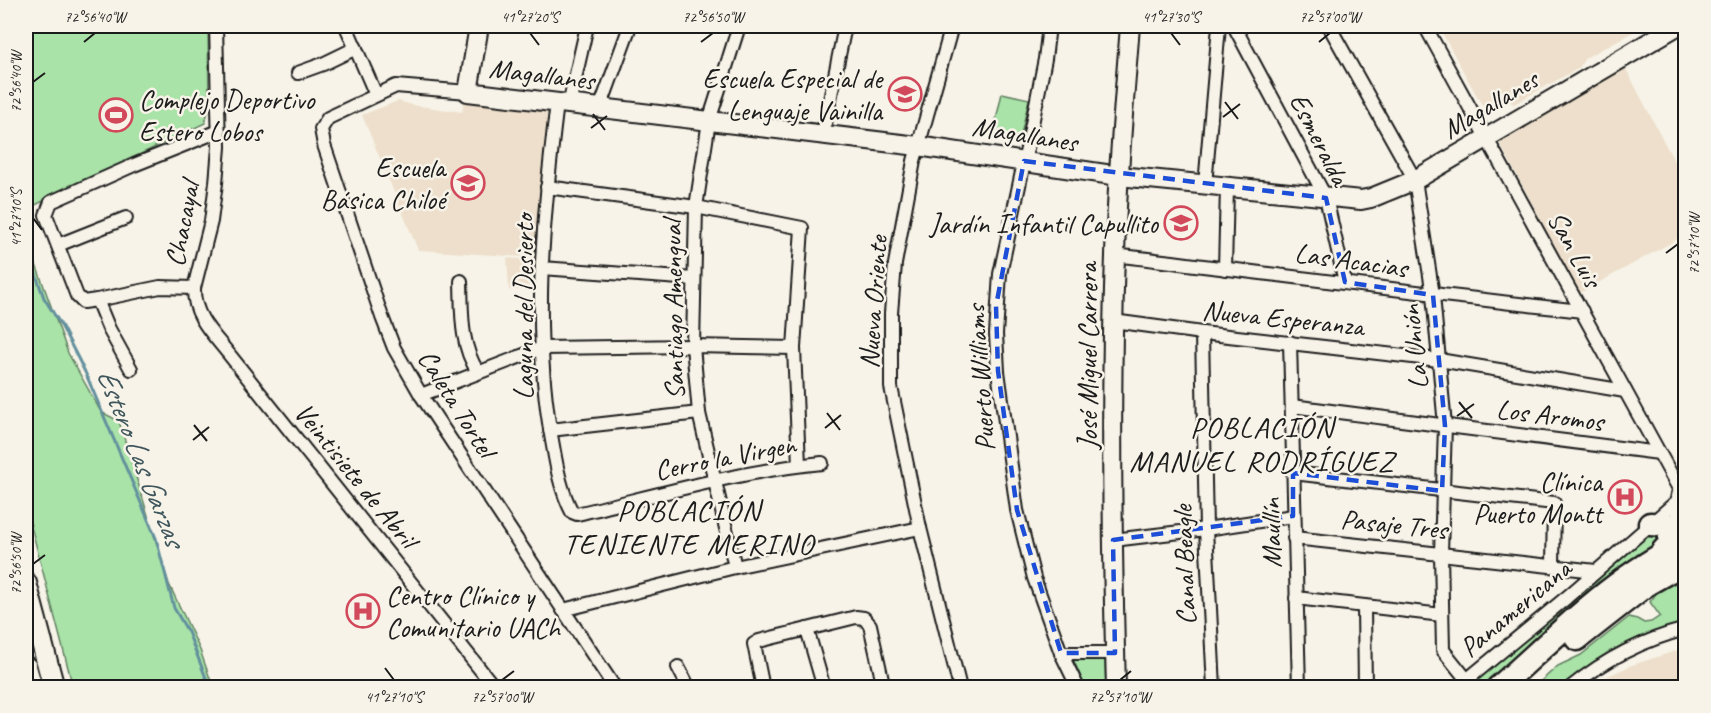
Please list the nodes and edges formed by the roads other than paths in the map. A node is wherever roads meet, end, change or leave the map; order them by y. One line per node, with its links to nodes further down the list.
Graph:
1 (216, 26): 24 (street, Chacayal)
2 (346, 26): 16 (street)
3 (479, 26): 18 (street)
4 (587, 26): 20 (street, Laguna del Desierto)
5 (630, 26): 21 (street)
6 (739, 26): 23 (street, Santiago Amengual)
7 (844, 26): 25 (street)
8 (952, 26): 27 (street, Nueva Oriente)
9 (1049, 26): 28 (street, Puerto Williams)
10 (1130, 26): 29 (street, José Miguel Carrera)
11 (1219, 26): 31 (street)
12 (1234, 26): 34 (street, Esmeralda)
13 (1329, 26): 30 (street, La Unión)
14 (1425, 26): 26 (street, San Luis)
15 (1677, 26): 26 (street, Magallanes)
16 (356, 48): 17 (street); 19 (street)
17 (298, 73)
18 (468, 92): 19 (street, Magallanes); 20 (street, Magallanes)
19 (376, 94): 22 (street, Magallanes)
20 (563, 104): 21 (street, Magallanes); 32 (street, Laguna del Desierto)
21 (600, 108): 23 (street, Magallanes)
22 (328, 118): 58 (street, Caleta Tortel)
23 (709, 121): 25 (street, Magallanes); 35 (street, Santiago Amengual)
24 (219, 131): 37 (street); 44 (street, Chacayal)
25 (822, 134): 27 (street, Magallanes)
26 (1486, 137): 30 (street, Magallanes); 47 (street, San Luis)
27 (918, 146): 28 (street, Magallanes); 73 (street, Nueva Oriente)
28 (1024, 161): 29 (street, Magallanes); 90 (street, Puerto Williams)
29 (1119, 176): 31 (street, Magallanes); 38 (street, José Miguel Carrera)
30 (1415, 180): 34 (street, Magallanes); 45 (street, La Unión)
31 (1204, 185): 33 (street, Magallanes)
32 (547, 187): 35 (street); 39 (street, Laguna del Desierto)
33 (1227, 187): 34 (street, Magallanes); 40 (street)
34 (1326, 198): 43 (street, Esmeralda)
35 (696, 207): 41 (street, Santiago Amengual); 53 (street)
36 (126, 218): 37 (street)
37 (57, 245): 46 (street)
38 (1115, 255): 40 (street, Las Acacias); 48 (street, José Miguel Carrera)
39 (542, 268): 41 (street); 52 (street, Laguna del Desierto)
40 (1225, 269): 43 (street, Las Acacias)
41 (694, 279): 51 (street, Santiago Amengual)
42 (461, 281): 56 (street)
43 (1345, 282): 45 (street, Las Acacias)
44 (194, 288): 46 (street); 97 (street, Veintisiete de Abril)
45 (1433, 296): 47 (street, Las Acacias); 54 (street, La Unión)
46 (97, 300): 55 (street)
47 (1582, 311): 57 (street, San Luis)
48 (1113, 321): 49 (street, Nueva Esperanza); 76 (street, José Miguel Carrera)
49 (1202, 333): 50 (street, Nueva Esperanza); 74 (street, Canal Beagle)
50 (1290, 342): 54 (street, Nueva Esperanza); 59 (street, Maullín)
51 (693, 346): 52 (street); 53 (street); 60 (street, Santiago Amengual)
52 (542, 348): 56 (street); 62 (street, Laguna del Desierto)
53 (794, 348): 65 (street)
54 (1439, 360): 57 (street, Nueva Esperanza); 61 (street, La Unión)
55 (131, 369)
56 (478, 372): 58 (street)
57 (1625, 391): 63 (street, San Luis)
58 (421, 395): 86 (street, Caleta Tortel)
59 (1292, 406): 61 (street, Los Aromos); 66 (street, Maullín)
60 (699, 413): 62 (street); 67 (street, Santiago Amengual)
61 (1445, 426): 63 (street, Los Aromos); 68 (street, La Unión)
62 (550, 430): 70 (street, Laguna del Desierto)
63 (1659, 453): 69 (street, San Luis)
64 (822, 463): 65 (street, Cerro la Virgen)
65 (798, 465): 67 (street, Cerro la Virgen)
66 (1293, 473): 68 (street); 71 (street, Maullín)
67 (716, 481): 70 (street, Cerro la Virgen); 81 (street, Santiago Amengual)
68 (1442, 491): 78 (street, La Unión); 80 (street)
69 (1685, 496): 72 (street, Panamericana); 77 (highway)
70 (570, 508)
71 (1293, 516): 74 (street); 75 (street, Maullín)
72 (1650, 524): 77 (highway); 82 (street, Panamericana)
73 (920, 528): 81 (street); 103 (street, Nueva Oriente)
74 (1206, 530): 76 (street); 106 (street, Canal Beagle)
75 (1294, 538): 78 (street, Pasaje Tres); 84 (street, Maullín)
76 (1113, 540): 91 (street, José Miguel Carrera)
77 (1678, 543): 109 (highway)
78 (1441, 553): 80 (street, Pasaje Tres); 87 (street, La Unión)
79 (1686, 562): 110 (highway)
80 (1553, 566): 82 (street, Pasaje Tres)
81 (735, 567): 86 (street)
82 (1596, 571): 94 (street, Panamericana)
83 (26, 583): 96 (main road)
84 (1296, 598): 85 (street); 107 (street, Maullín)
85 (1364, 606): 87 (street); 108 (street)
86 (563, 610): 98 (street, Caleta Tortel)
87 (1442, 615): 94 (street, La Unión)
88 (807, 629): 100 (street); 101 (street); 102 (street)
89 (1686, 629): 111 (street)
90 (1061, 653): 91 (street); 104 (street, Puerto Williams)
91 (1115, 653): 105 (street, José Miguel Carrera)
92 (26, 667): 95 (main road)
93 (678, 667): 99 (street)
94 (1462, 684)
95 (32, 687)
96 (54, 687)
97 (495, 687)
98 (615, 687)
99 (689, 687)
100 (763, 687)
101 (824, 687)
102 (884, 687)
103 (960, 687)
104 (1077, 687)
105 (1116, 687)
106 (1214, 687)
107 (1299, 687)
108 (1365, 687)
109 (1498, 687)
110 (1520, 687)
111 (1570, 687)

